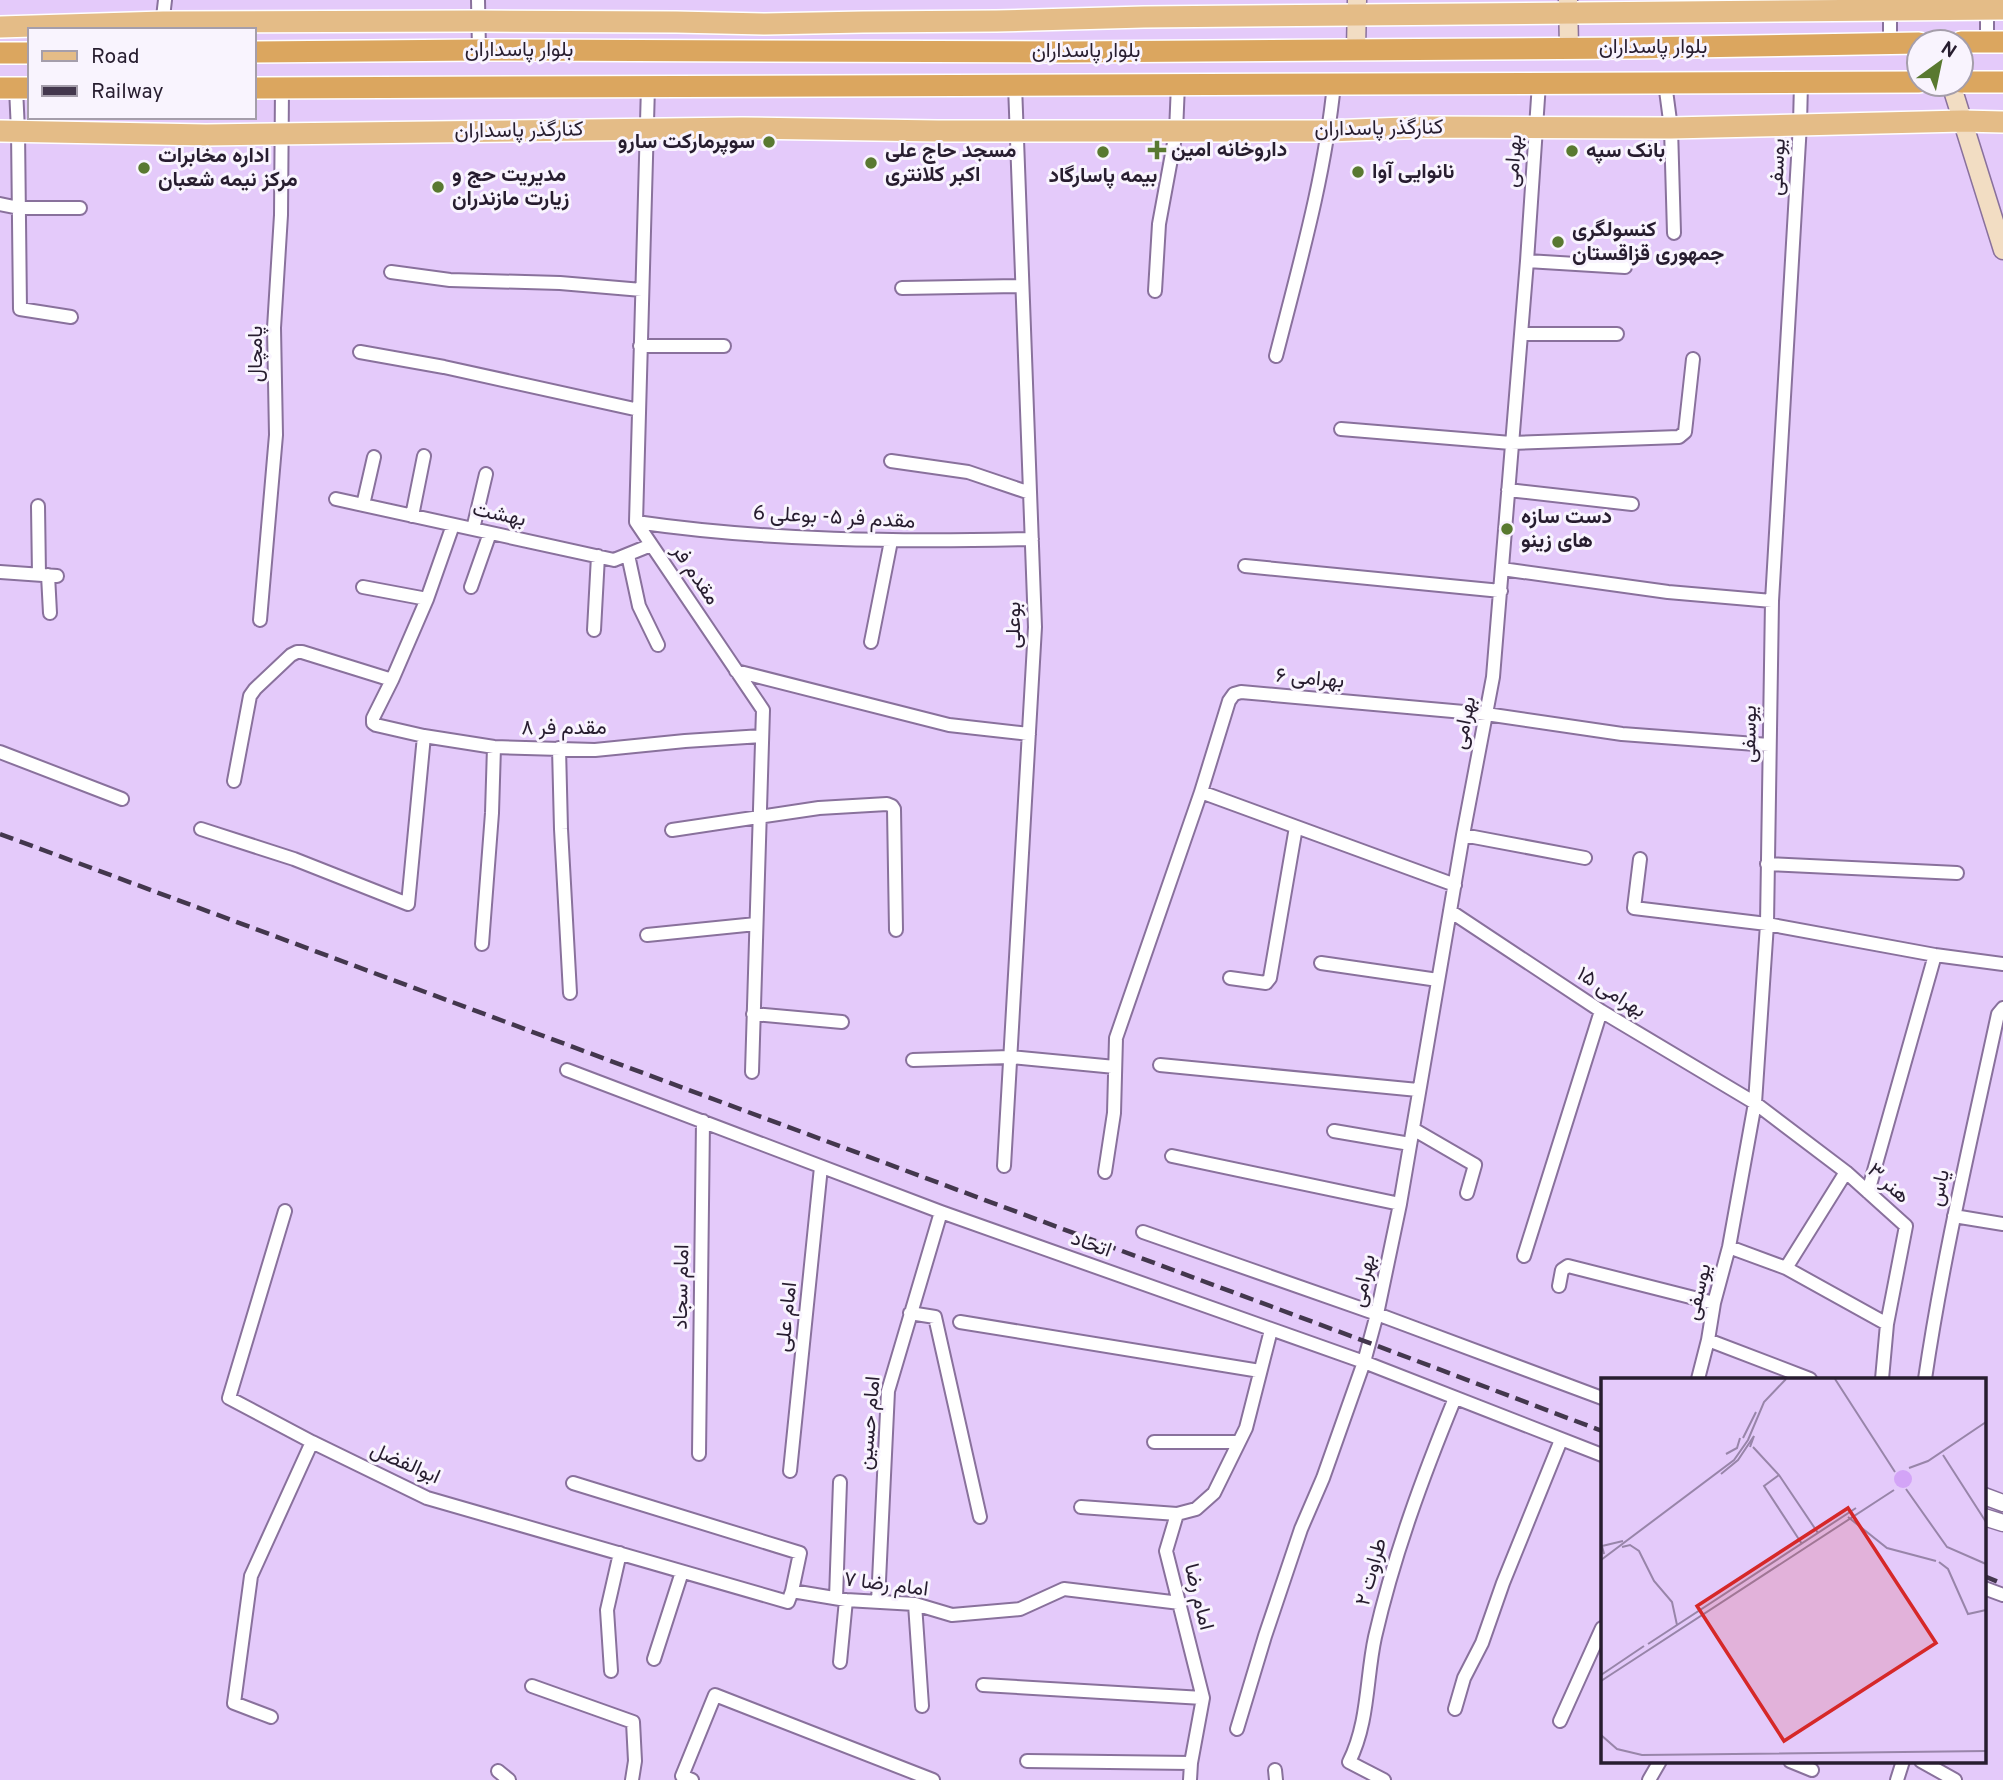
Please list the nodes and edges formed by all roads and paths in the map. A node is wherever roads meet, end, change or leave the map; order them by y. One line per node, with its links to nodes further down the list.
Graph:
1 (165, 0): 7 (street)
2 (1355, 5): 4 (main road); 6 (main road); 15 (main road)
3 (1891, 5): 4 (main road); 5 (main road); 12 (street)
4 (1568, 7): 13 (main road)
5 (1995, 9): 10 (street)
6 (478, 10): 7 (main road); 14 (street)
7 (162, 26): 8 (main road)
8 (0, 27)
9 (1975, 42): 10 (highway)
10 (1995, 42)
11 (1905, 43): 12 (highway, بلوار پاسداران)
12 (1890, 44): 13 (highway, بلوار پاسداران)
13 (1569, 47): 15 (highway, بلوار پاسداران)
14 (479, 50): 15 (highway, بلوار پاسداران); 16 (highway, بلوار پاسداران)
15 (1356, 50)
16 (256, 52)
17 (0, 53): 18 (highway)
18 (28, 53)
19 (1905, 82): 24 (highway, بلوار پاسداران)
20 (1975, 82): 21 (highway)
21 (2003, 82)
22 (1539, 83): 23 (highway, بلوار پاسداران); 26 (highway, بلوار پاسداران); 36 (street, بهرامی)
23 (1665, 83): 24 (highway, بلوار پاسداران); 37 (street)
24 (1801, 83): 35 (street, یوسفی)
25 (1178, 84): 26 (highway, بلوار پاسداران); 27 (highway, بلوار پاسداران); 42 (street)
26 (1334, 84): 41 (street)
27 (1015, 85): 28 (highway, بلوار پاسداران); 40 (street, بوعلی)
28 (648, 86): 31 (highway, بلوار پاسداران); 38 (street)
29 (15, 88): 39 (street)
30 (256, 88): 31 (highway, بلوار پاسداران)
31 (282, 88): 43 (street, پامچال)
32 (1956, 98): 33 (main road)
33 (1963, 121): 34 (main road, کنارگذر پاسداران); 35 (main road, کنارگذر پاسداران); 48 (main road)
34 (2003, 122)
35 (1800, 124): 37 (main road, کنارگذر پاسداران); 95 (street, یوسفی)
36 (1536, 127): 37 (main road, کنارگذر پاسداران); 41 (main road, کنارگذر پاسداران); 49 (street, بهرامی)
37 (1671, 128): 47 (street)
38 (646, 129): 40 (main road, کنارگذر پاسداران); 43 (main road, کنارگذر پاسداران); 54 (street)
39 (9, 131): 43 (main road, کنارگذر پاسداران); 45 (street)
40 (1016, 131): 42 (main road, کنارگذر پاسداران); 52 (street, بوعلی)
41 (1329, 131): 42 (main road, کنارگذر پاسداران); 62 (street)
42 (1176, 132): 55 (street)
43 (281, 134): 97 (street, پامچال)
44 (0, 204): 45 (street)
45 (19, 208): 46 (street); 56 (street)
46 (80, 208)
47 (1674, 233)
48 (2003, 250)
49 (1527, 261): 50 (street); 57 (street, بهرامی)
50 (1625, 267)
51 (391, 272): 54 (street)
52 (1022, 286): 53 (street); 72 (street, بوعلی)
53 (902, 288)
54 (642, 290): 59 (street)
55 (1155, 291)
56 (71, 317)
57 (1521, 334): 58 (street); 66 (street, بهرامی)
58 (1617, 334)
59 (640, 346): 60 (street); 64 (street)
60 (724, 346)
61 (360, 352): 64 (street)
62 (1276, 356)
63 (1693, 359): 66 (street)
64 (639, 410): 78 (street)
65 (1341, 429): 66 (street)
66 (1511, 443): 71 (street, بهرامی)
67 (424, 456): 77 (street)
68 (374, 457): 75 (street)
69 (891, 461): 72 (street)
70 (486, 474): 80 (street)
71 (1508, 490): 74 (street); 88 (street, بهرامی)
72 (1030, 493): 82 (street, بوعلی)
73 (336, 499): 75 (street, بهشت)
74 (1632, 503)
75 (363, 505): 77 (street, بهشت)
76 (38, 506): 90 (street)
77 (412, 516): 79 (street, بهشت)
78 (636, 522): 83 (street, مقدم فر ۵- بوعلی 6); 84 (street, مقدم فر)
79 (453, 525): 80 (street, بهشت); 94 (street)
80 (473, 529): 81 (street, بهشت)
81 (490, 533): 86 (street, بهشت); 92 (street)
82 (1032, 540): 83 (street, مقدم فر ۵- بوعلی 6); 104 (street, بوعلی)
83 (891, 541): 99 (street)
84 (652, 545): 85 (street, بهشت); 101 (street, مقدم فر)
85 (628, 555): 86 (street, بهشت); 100 (street)
86 (598, 556): 98 (street)
87 (1245, 566): 93 (street)
88 (1502, 569): 93 (street, بهرامی); 95 (street)
89 (0, 572): 90 (street)
90 (48, 575): 96 (street)
91 (363, 587): 94 (street)
92 (471, 587)
93 (1500, 590): 103 (street, بهرامی)
94 (427, 599): 102 (street)
95 (1772, 601): 107 (street, یوسفی)
96 (51, 613)
97 (260, 620)
98 (594, 630)
99 (871, 642)
100 (658, 645)
101 (736, 671): 104 (street); 106 (street, مقدم فر)
102 (392, 680): 105 (street, مقدم فر ۸); 111 (street)
103 (1486, 714): 107 (street, بهرامی ۶); 112 (street, بهرامی ۶); 118 (street, بهرامی)
104 (1029, 734): 140 (street, بوعلی)
105 (424, 736): 108 (street, مقدم فر ۸); 116 (street)
106 (762, 736): 109 (street, مقدم فر ۸); 114 (street, مقدم فر)
107 (1769, 746): 121 (street, یوسفی)
108 (494, 747): 109 (street, مقدم فر ۸); 129 (street)
109 (559, 748): 135 (street)
110 (0, 752): 113 (street)
111 (234, 780)
112 (1201, 792): 115 (street); 143 (street, بهرامی ۶)
113 (122, 799)
114 (760, 817): 117 (street); 126 (street, مقدم فر); 127 (street)
115 (1296, 827): 123 (street); 133 (street)
116 (201, 828)
117 (672, 830)
118 (1463, 835): 119 (street); 123 (street, بهرامی)
119 (1586, 858)
120 (1640, 859): 125 (street)
121 (1767, 864): 122 (street); 125 (street, یوسفی)
122 (1957, 873)
123 (1455, 885): 124 (street, بهرامی)
124 (1450, 911): 134 (street, بهرامی); 137 (street, بهرامی ۱۵)
125 (1767, 924): 130 (street); 147 (street, یوسفی)
126 (756, 925): 128 (street); 138 (street, مقدم فر)
127 (896, 930)
128 (647, 935)
129 (482, 944)
130 (1935, 955): 132 (street); 157 (street)
131 (1321, 963): 134 (street)
132 (2003, 964)
133 (1230, 978)
134 (1438, 981): 146 (street, بهرامی)
135 (570, 993)
136 (2003, 1008): 162 (street, یاس)
137 (1601, 1011): 147 (street, بهرامی ۱۵); 166 (street)
138 (753, 1014): 139 (street); 145 (street, مقدم فر)
139 (842, 1022)
140 (1010, 1056): 141 (street); 143 (street); 153 (street, بوعلی)
141 (913, 1060)
142 (1160, 1065): 146 (street)
143 (1115, 1066): 155 (street, بهرامی ۶)
144 (567, 1070): 148 (street, اتحاد)
145 (752, 1072)
146 (1418, 1090): 149 (street, بهرامی)
147 (1755, 1103): 156 (street, هنر ۳); 165 (street, یوسفی)
148 (703, 1121): 154 (street, اتحاد); 188 (street, امام سجاد)
149 (1413, 1129): 151 (street, بهرامی); 158 (street)
150 (1334, 1131): 151 (street)
151 (1410, 1144): 159 (street, بهرامی)
152 (1172, 1157): 159 (street)
153 (1004, 1166)
154 (821, 1167): 161 (street, اتحاد); 190 (street, امام علی)
155 (1105, 1172)
156 (1846, 1172): 157 (street, هنر ۳); 167 (street)
157 (1868, 1192): 173 (street, هنر ۳)
158 (1467, 1193)
159 (1400, 1204): 171 (street, بهرامی)
160 (285, 1211): 185 (street, ابوالفضل)
161 (941, 1212): 170 (street, امام حسین); 174 (street, اتحاد)
162 (1954, 1216): 163 (street); 181 (street, یاس)
163 (2003, 1224)
164 (1143, 1232): 171 (street)
165 (1730, 1247): 167 (street); 169 (street, یوسفی)
166 (1524, 1255)
167 (1786, 1268): 173 (street)
168 (1559, 1286): 169 (street)
169 (1714, 1303): 175 (street, یوسفی)
170 (910, 1313): 197 (street); 206 (street, امام حسین)
171 (1377, 1314): 176 (street, بهرامی); 183 (street)
172 (960, 1322): 177 (street)
173 (1887, 1324): 180 (street, هنر ۳)
174 (1271, 1331): 176 (street, اتحاد); 177 (street)
175 (1708, 1340): 178 (street, یوسفی); 179 (street)
176 (1364, 1362): 182 (street, اتحاد); 220 (street, بهرامی)
177 (1261, 1371): 187 (street)
178 (1698, 1378)
179 (1807, 1378)
180 (1882, 1378)
181 (1925, 1378)
182 (1454, 1398): 184 (street, اتحاد); 234 (street, طراوت ۲)
183 (1601, 1398)
184 (1561, 1440): 189 (street, اتحاد); 217 (street)
185 (312, 1442): 200 (street, ابوالفضل); 218 (street)
186 (1154, 1442): 187 (street)
187 (1239, 1443): 196 (street)
188 (699, 1454)
189 (1601, 1455)
190 (790, 1471)
191 (840, 1482): 205 (street)
192 (573, 1483): 204 (street)
193 (1986, 1497): 194 (street)
194 (2003, 1503)
195 (1081, 1507): 196 (street)
196 (1177, 1514): 207 (street, امام رضا)
197 (980, 1517)
198 (1986, 1518): 199 (street)
199 (2003, 1524)
200 (620, 1553): 201 (street, ابوالفضل); 212 (street)
201 (682, 1572): 204 (street, ابوالفضل); 210 (street)
202 (1986, 1589): 203 (street)
203 (2003, 1595)
204 (790, 1596): 205 (street, امام رضا ۷)
205 (841, 1599): 206 (street, امام رضا ۷); 211 (street)
206 (878, 1602): 208 (street, امام رضا ۷)
207 (1180, 1603): 208 (street, امام رضا ۷); 215 (street, امام رضا)
208 (915, 1604): 216 (street)
209 (1601, 1630): 219 (street)
210 (654, 1659)
211 (839, 1662)
212 (611, 1671)
213 (983, 1685): 215 (street)
214 (532, 1686): 231 (street)
215 (1203, 1698): 226 (street, امام رضا)
216 (922, 1706)
217 (1455, 1709)
218 (271, 1717)
219 (1560, 1721)
220 (1237, 1729)
221 (1027, 1761): 226 (street)
222 (1659, 1762): 235 (street)
223 (1793, 1762): 227 (street)
224 (1903, 1762): 236 (street)
225 (1923, 1762): 237 (street)
226 (1191, 1763): 233 (street, امام رضا)
227 (1813, 1770)
228 (498, 1771): 230 (street)
229 (685, 1779): 232 (street)
230 (509, 1780)
231 (632, 1780)
232 (933, 1780)
233 (1190, 1780)
234 (1384, 1780)
235 (1649, 1780)
236 (1897, 1780)
237 (1955, 1780)

